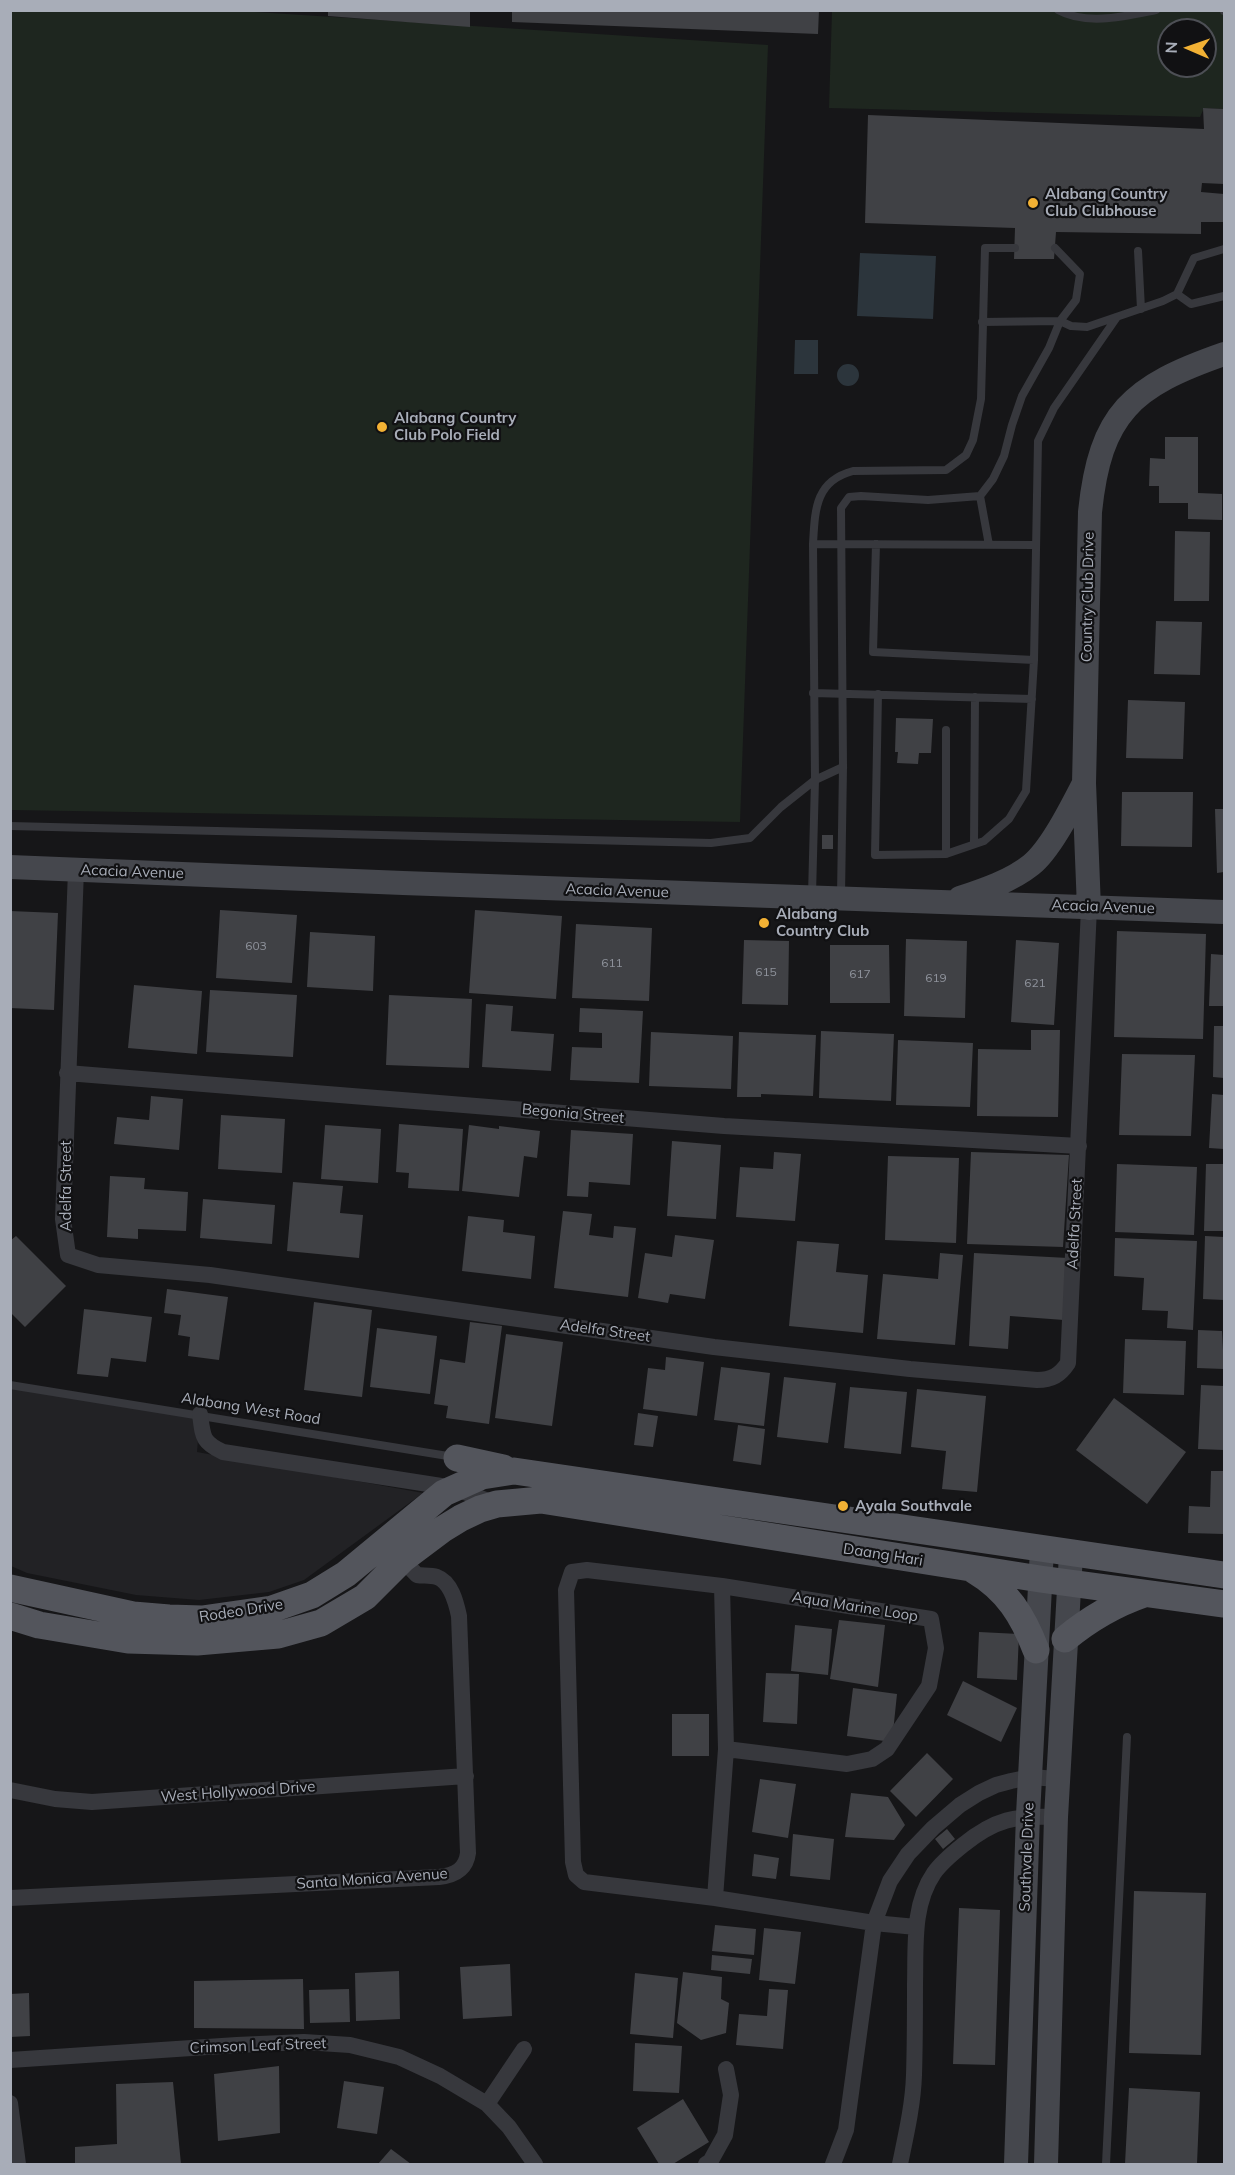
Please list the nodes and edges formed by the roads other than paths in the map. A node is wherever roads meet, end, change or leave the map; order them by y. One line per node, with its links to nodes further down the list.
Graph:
1 (1058, 10): 2 (lane)
2 (1156, 10)
3 (1015, 248): 12 (lane)
4 (1055, 248): 11 (lane)
5 (1224, 249): 7 (lane)
6 (1138, 251): 9 (lane)
7 (1177, 294): 8 (lane); 9 (lane)
8 (1224, 296)
9 (1141, 309): 10 (lane)
10 (1117, 317): 11 (lane); 19 (lane)
11 (1060, 321): 12 (lane); 14 (lane)
12 (982, 322): 15 (lane)
13 (1224, 354): 29 (street, Country Club Drive)
14 (980, 496): 16 (lane); 18 (lane)
15 (813, 544): 16 (lane); 21 (lane)
16 (841, 544): 17 (lane); 22 (lane)
17 (876, 544): 18 (lane); 20 (lane)
18 (989, 545): 19 (lane)
19 (1035, 545): 20 (lane)
20 (1034, 660): 25 (lane)
21 (813, 693): 22 (lane); 28 (lane)
22 (842, 693): 23 (lane); 27 (lane)
23 (878, 694): 24 (lane); 32 (lane)
24 (975, 697): 25 (lane); 31 (lane)
25 (1032, 699): 31 (lane)
26 (946, 730): 32 (lane)
27 (843, 767): 28 (lane); 36 (lane)
28 (815, 780): 30 (lane); 35 (lane)
29 (1084, 783): 37 (street); 38 (street, Country Club Drive)
30 (10, 826)
31 (974, 844): 32 (lane)
32 (946, 854)
33 (10, 867): 34 (street, Acacia Avenue)
34 (76, 870): 35 (street, Acacia Avenue); 40 (street, Adelfa Street)
35 (812, 898): 36 (street, Acacia Avenue)
36 (841, 899): 37 (street, Acacia Avenue)
37 (946, 902): 38 (street, Acacia Avenue)
38 (1089, 908): 39 (street, Acacia Avenue); 41 (street, Adelfa Street)
39 (1224, 912)
40 (68, 1073): 41 (street, Begonia Street); 41 (street, Adelfa Street)
41 (1079, 1146)
42 (10, 1385): 43 (lane, Alabang West Road)
43 (200, 1414): 44 (lane, Alabang West Road); 46 (street)
44 (457, 1458): 45 (lane, Alabang West Road); 47 (main road)
45 (482, 1476): 46 (main road, Rodeo Drive); 47 (main road, Rodeo Drive); 48 (street)
46 (454, 1488): 48 (street); 50 (main road, Rodeo Drive)
47 (542, 1488): 48 (main road, Rodeo Drive); 49 (main road, Daang Hari); 52 (main road, Daang Hari)
48 (496, 1504): 50 (main road, Rodeo Drive)
49 (1042, 1549): 51 (main road, Daang Hari); 54 (street, Southvale Drive)
50 (394, 1550): 57 (main road, Rodeo Drive); 60 (main road, Rodeo Drive); 65 (street, Santa Monica Avenue)
51 (1071, 1554): 53 (main road, Daang Hari); 55 (street, Southvale Drive)
52 (971, 1569): 54 (main road, Daang Hari); 62 (main road)
53 (1224, 1575)
54 (1040, 1579): 55 (main road, Daang Hari); 62 (street, Southvale Drive)
55 (1069, 1583): 58 (main road, Daang Hari); 61 (street, Southvale Drive)
56 (722, 1587): 64 (street); 64 (street, Aqua Marine Loop); 72 (street)
57 (10, 1588)
58 (1148, 1593): 59 (main road, Daang Hari); 61 (main road)
59 (1224, 1604)
60 (10, 1616)
61 (1065, 1639): 67 (street, Southvale Drive)
62 (1036, 1650): 66 (street, Southvale Drive)
63 (1127, 1737): 87 (lane)
64 (726, 1749): 72 (street)
65 (466, 1776): 68 (street, West Hollywood Drive); 71 (street, Santa Monica Avenue)
66 (1030, 1777): 67 (street); 69 (street, Southvale Drive); 73 (street)
67 (1058, 1779): 70 (street, Southvale Drive)
68 (10, 1790)
69 (1028, 1815): 70 (street); 74 (street); 85 (street, Southvale Drive)
70 (1056, 1817): 86 (street, Southvale Drive)
71 (10, 1898)
72 (715, 1898): 73 (street)
73 (874, 1923): 74 (street); 83 (street)
74 (916, 1927): 84 (street)
75 (524, 2049): 79 (street)
76 (10, 2060): 79 (street, Crimson Leaf Street)
77 (726, 2069): 82 (street)
78 (10, 2103): 80 (street)
79 (487, 2104): 81 (street, Crimson Leaf Street)
80 (18, 2164)
81 (535, 2164)
82 (706, 2164)
83 (833, 2164)
84 (900, 2164)
85 (1016, 2164)
86 (1046, 2164)
87 (1106, 2164)

